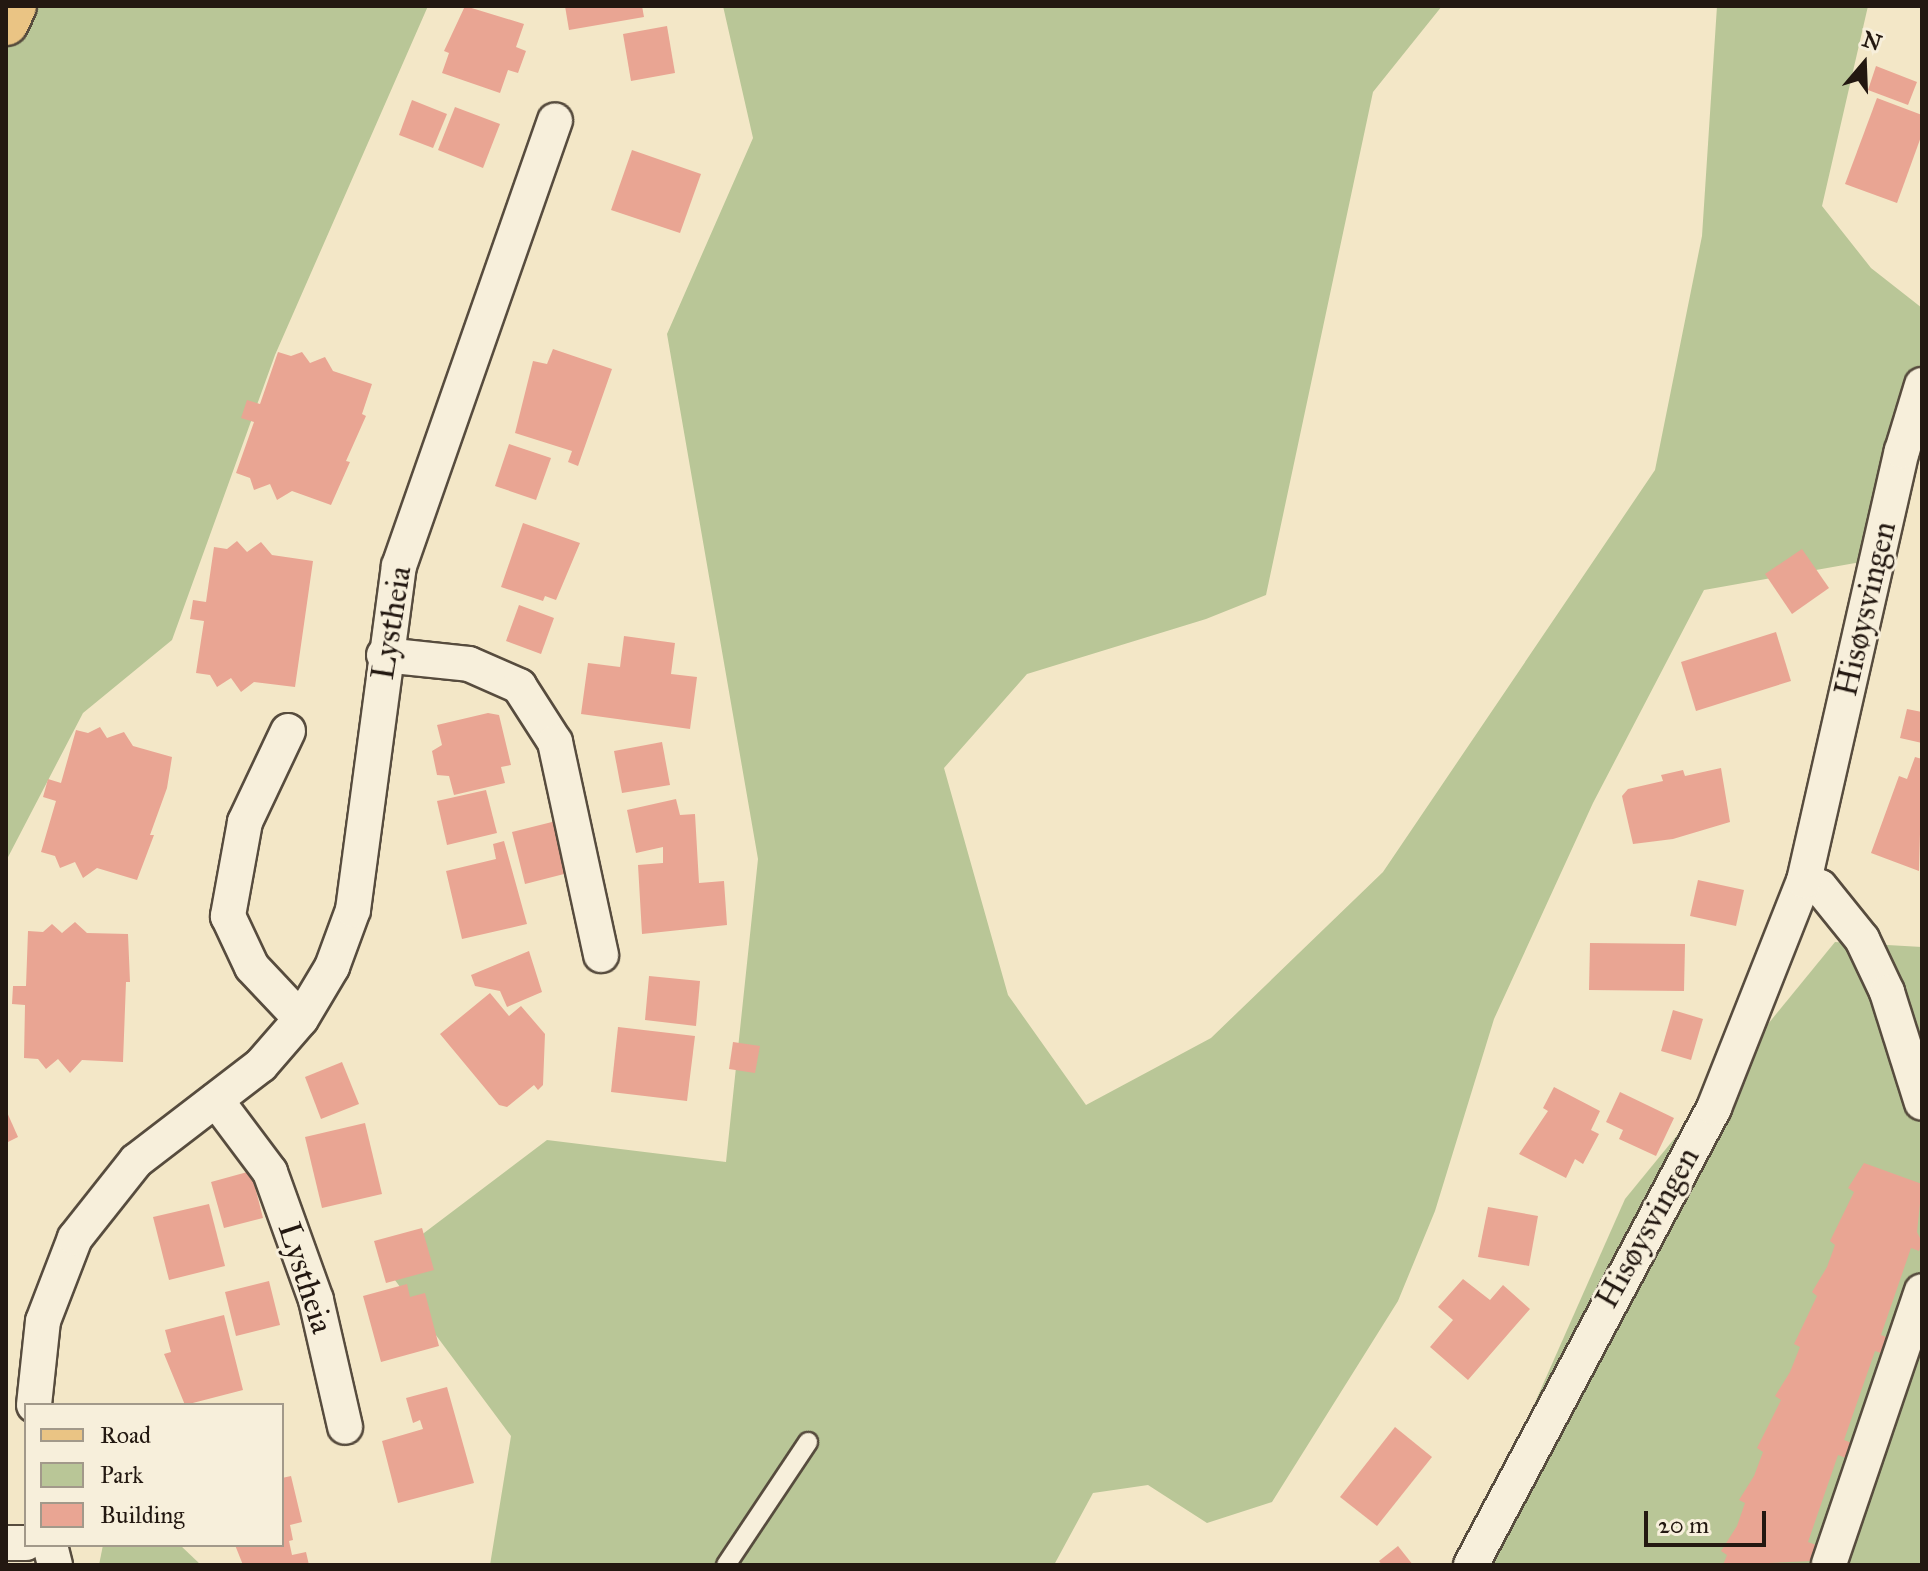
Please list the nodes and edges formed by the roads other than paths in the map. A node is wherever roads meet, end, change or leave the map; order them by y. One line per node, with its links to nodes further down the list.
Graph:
1 (14, 6): 2 (main road)
2 (6, 23)
3 (555, 120): 5 (street, Lystheia)
4 (1922, 385): 7 (street, Hisøysvingen)
5 (384, 655): 8 (street); 9 (street, Lystheia)
6 (288, 731): 9 (street)
7 (1804, 881): 11 (street); 18 (street, Hisøysvingen)
8 (601, 955)
9 (301, 1019): 10 (street, Lystheia)
10 (216, 1100): 13 (street, Lystheia); 14 (street, Lystheia)
11 (1922, 1103)
12 (1922, 1291): 16 (street)
13 (34, 1403)
14 (345, 1427)
15 (808, 1442): 17 (lane)
16 (1829, 1564)
17 (726, 1565)
18 (1471, 1565)

